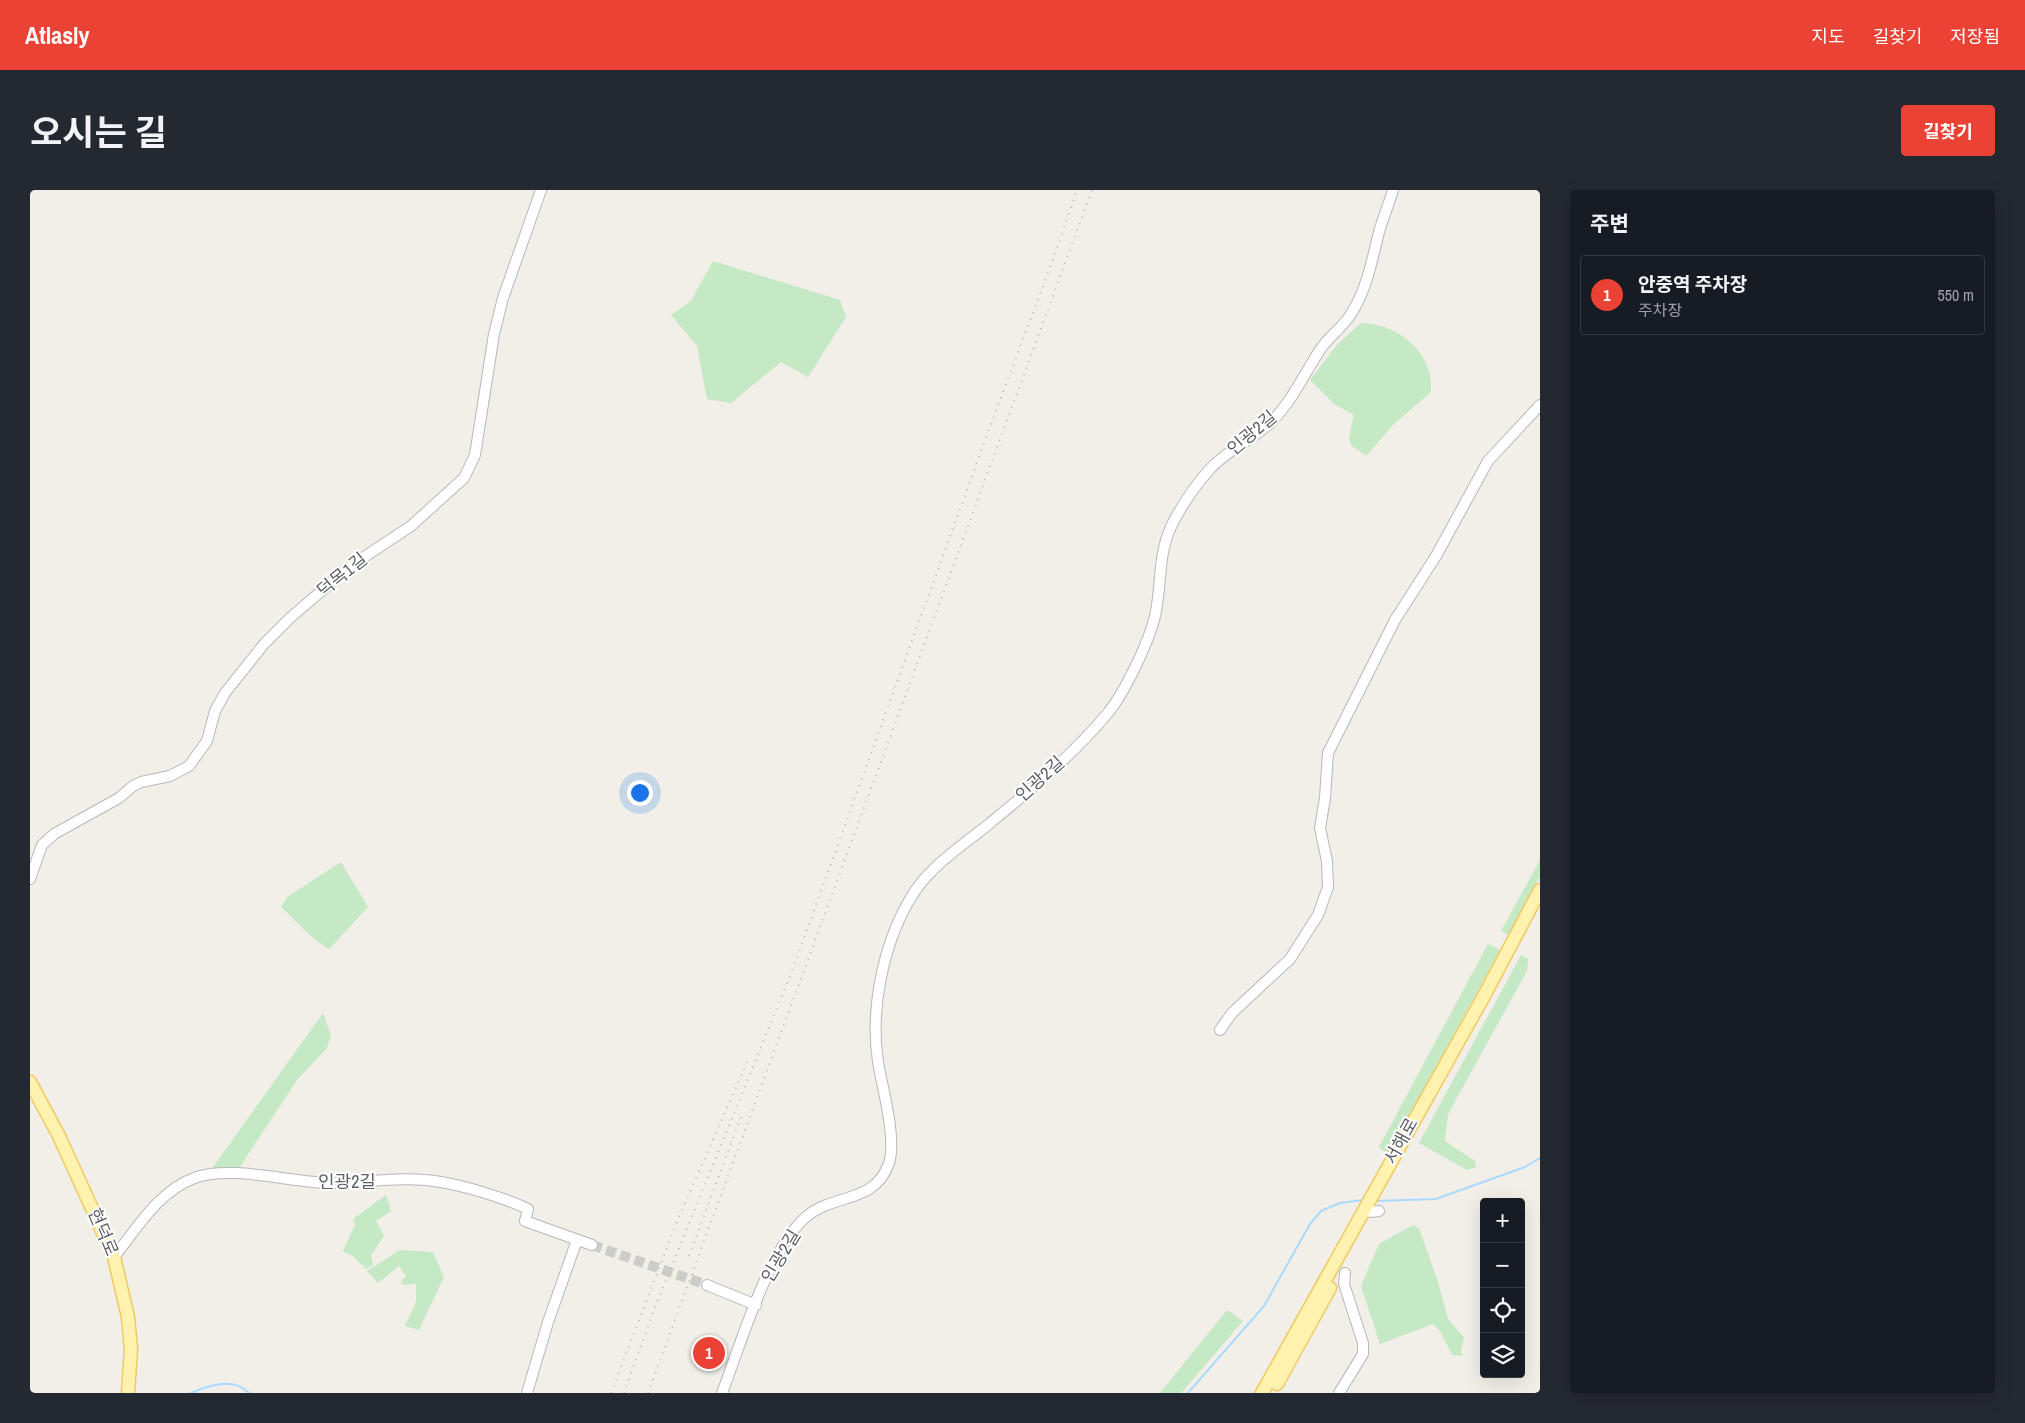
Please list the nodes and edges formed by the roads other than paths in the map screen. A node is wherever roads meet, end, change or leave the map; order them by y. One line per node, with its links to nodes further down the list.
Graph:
1 (540, 190): 4 (street, 덕목1길)
2 (1393, 190): 15 (street, 인광2길)
3 (1540, 405): 7 (street)
4 (30, 879)
5 (1540, 890): 9 (main road, 서해로)
6 (1540, 904): 9 (main road, 서해로)
7 (1220, 1030)
8 (30, 1082): 12 (main road, 현덕로)
9 (1374, 1204): 19 (main road, 서해로); 20 (main road, 서해로)
10 (577, 1240): 11 (street, 인광2길); 12 (street, 인광2길); 17 (street)
11 (592, 1244)
12 (114, 1257): 16 (main road, 현덕로)
13 (1345, 1273): 21 (street)
14 (707, 1286): 15 (street, 인광2길)
15 (756, 1305): 18 (street)
16 (128, 1393)
17 (527, 1393)
18 (722, 1393)
19 (1262, 1393)
20 (1272, 1393)
21 (1339, 1393)

